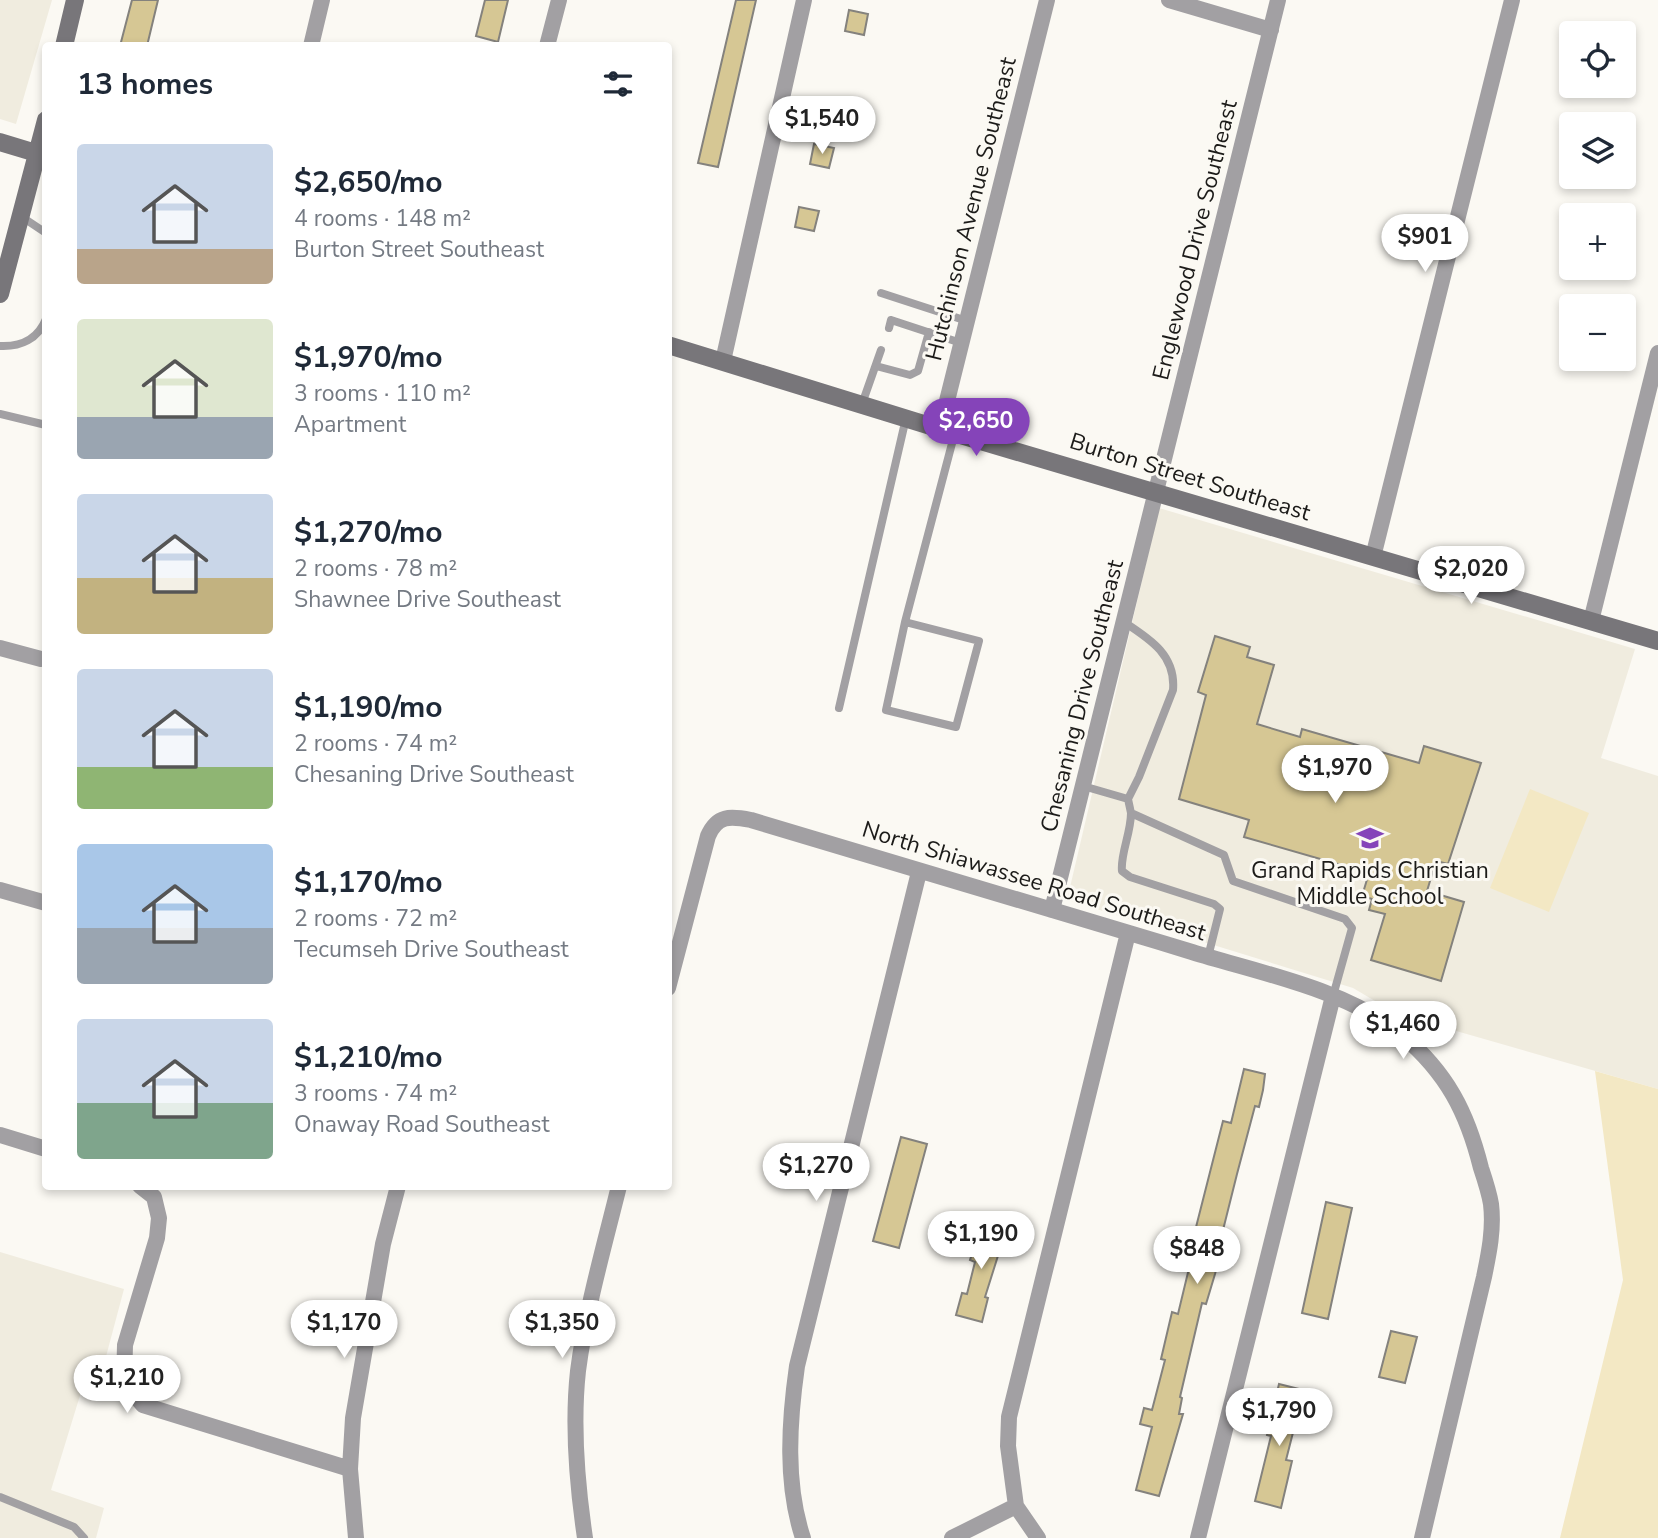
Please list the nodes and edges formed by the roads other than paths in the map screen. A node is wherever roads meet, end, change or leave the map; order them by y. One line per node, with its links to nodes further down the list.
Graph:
1 (75, 0): 10 (main road)
2 (322, 0): 11 (street)
3 (559, 0): 12 (street)
4 (804, 0): 28 (street)
5 (1046, 0): 19 (street, Hutchinson Avenue Southeast)
6 (1169, 0): 9 (street)
7 (1278, 0): 9 (street, Englewood Drive Southeast)
8 (1512, 0): 36 (street)
9 (1271, 30): 35 (street, Englewood Drive Southeast)
10 (65, 42)
11 (312, 42)
12 (548, 42)
13 (0, 142): 14 (main road)
14 (41, 155): 15 (main road)
15 (20, 216): 16 (lane); 18 (main road)
16 (42, 230)
17 (881, 293): 19 (lane)
18 (0, 294)
19 (967, 321): 23 (street, Hutchinson Avenue Southeast)
20 (890, 324): 22 (lane)
21 (42, 326): 24 (lane)
22 (929, 332): 23 (lane); 29 (lane)
23 (961, 343): 34 (street, Hutchinson Avenue Southeast)
24 (0, 346)
25 (672, 346): 28 (main road, Burton Street Southeast)
26 (881, 350): 29 (lane)
27 (1658, 353): 37 (street)
28 (723, 362): 30 (main road, Burton Street Southeast)
29 (876, 366): 30 (lane)
30 (862, 404): 32 (main road, Burton Street Southeast)
31 (0, 414): 33 (lane)
32 (906, 418): 34 (main road, Burton Street Southeast); 43 (lane)
33 (42, 424)
34 (948, 430): 35 (main road, Burton Street Southeast); 38 (lane)
35 (1156, 492): 36 (main road, Burton Street Southeast); 39 (street, Chesaning Drive Southeast)
36 (1373, 557): 37 (main road, Burton Street Southeast)
37 (1591, 621): 40 (main road, Burton Street Southeast)
38 (905, 622): 38 (lane)
39 (1124, 622): 44 (street, Chesaning Drive Southeast); 45 (lane)
40 (1658, 641)
41 (0, 649): 42 (street)
42 (41, 659)
43 (839, 708)
44 (1083, 786): 45 (lane); 50 (street, Chesaning Drive Southeast)
45 (1128, 799): 46 (lane)
46 (1131, 813): 52 (lane); 54 (lane)
47 (919, 872): 50 (street, North Shiawassee Road Southeast); 53 (street, North Shiawassee Road Southeast); 66 (street)
48 (0, 890): 49 (street)
49 (42, 902)
50 (1052, 910): 51 (street, North Shiawassee Road Southeast)
51 (1128, 933): 52 (street, North Shiawassee Road Southeast); 62 (street)
52 (1208, 957): 54 (street, North Shiawassee Road Southeast)
53 (672, 973)
54 (1334, 996): 69 (street); 70 (street, North Shiawassee Road Southeast)
55 (0, 1135): 56 (street)
56 (42, 1148)
57 (145, 1190): 60 (street)
58 (397, 1190): 60 (street)
59 (618, 1190): 65 (street)
60 (350, 1469): 64 (street)
61 (0, 1497): 63 (lane)
62 (1017, 1506): 67 (street); 68 (street)
63 (84, 1538)
64 (356, 1538)
65 (585, 1538)
66 (803, 1538)
67 (952, 1538)
68 (1038, 1538)
69 (1198, 1538)
70 (1422, 1538)

